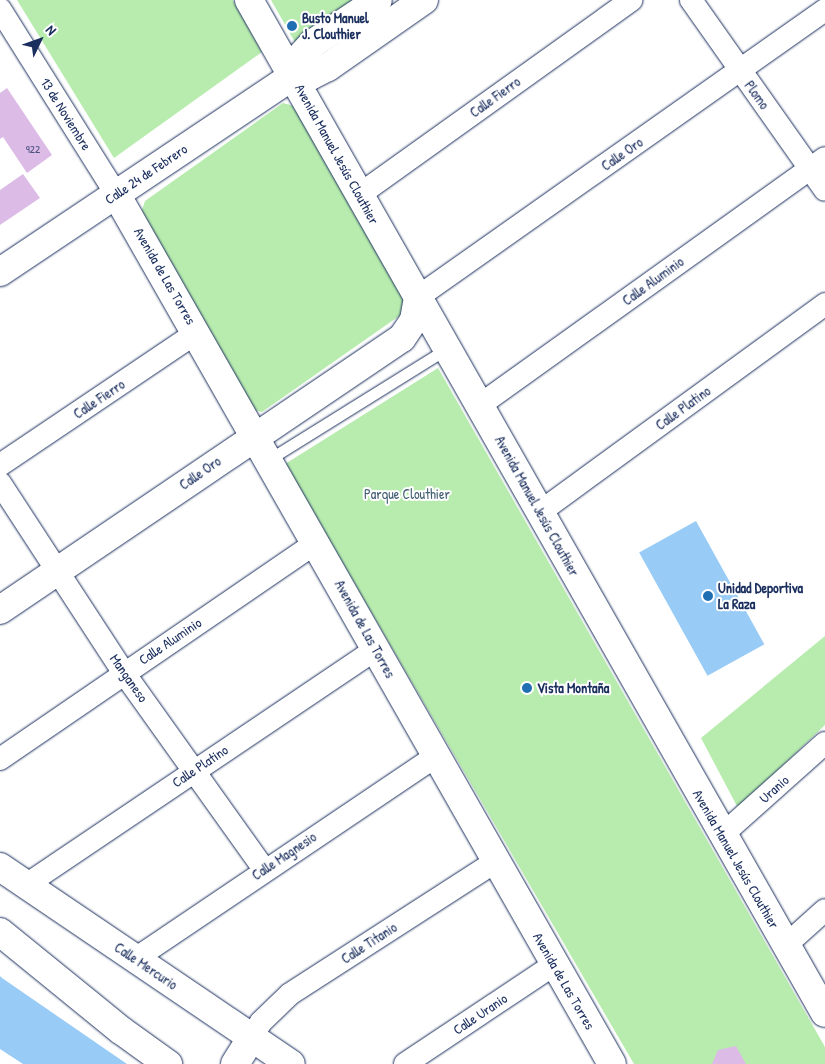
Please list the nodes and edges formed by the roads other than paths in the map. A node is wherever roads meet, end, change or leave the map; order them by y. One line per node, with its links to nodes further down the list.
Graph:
1 (249, 0): 9 (street, Avenida Manuel Jesús Clouthier)
2 (378, 0): 9 (street)
3 (424, 0): 9 (street)
4 (631, 0): 13 (street, Calle Fierro)
5 (691, 0): 8 (street, Plomo)
6 (0, 9): 12 (street, 13 de Noviembre)
7 (825, 10): 8 (street, Calle Oro)
8 (740, 71): 10 (street, Plomo); 15 (street, Calle Oro)
9 (293, 76): 12 (street, Calle 24 de Febrero); 13 (street, Avenida Manuel Jesús Clouthier)
10 (818, 163): 11 (street, Plomo); 20 (street, Calle Aluminio)
11 (825, 190)
12 (116, 194): 14 (street, Calle 24 de Febrero); 17 (street, Avenida de Las Torres)
13 (360, 195): 15 (street, Avenida Manuel Jesús Clouthier)
14 (0, 272)
15 (418, 297): 18 (street); 19 (street, Avenida Manuel Jesús Clouthier)
16 (825, 304): 25 (street, Calle Platino)
17 (197, 332): 21 (street, Avenida de Las Torres); 23 (street, Calle Fierro)
18 (402, 338): 19 (street); 21 (street, Calle Oro)
19 (450, 355): 20 (street, Avenida Manuel Jesús Clouthier); 22 (lane)
20 (480, 405): 25 (street, Avenida Manuel Jesús Clouthier)
21 (254, 436): 22 (street, Avenida de Las Torres); 27 (street, Calle Oro)
22 (268, 460): 26 (street, Avenida de Las Torres)
23 (0, 466)
24 (0, 483): 27 (street, Manganeso)
25 (540, 512): 35 (street, Avenida Manuel Jesús Clouthier)
26 (317, 542): 29 (street, Avenida de Las Torres); 30 (street, Calle Aluminio)
27 (58, 571): 28 (street, Calle Oro); 30 (street, Manganeso)
28 (0, 610)
29 (376, 649): 32 (street, Avenida de Las Torres); 34 (street, Calle Platino)
30 (124, 673): 33 (street, Calle Aluminio); 34 (street, Manganeso)
31 (825, 743): 35 (street, Uranio)
32 (436, 756): 36 (street, Avenida de Las Torres); 38 (street, Calle Magnesio)
33 (0, 759)
34 (195, 769): 38 (street, Manganeso); 39 (street, Calle Platino)
35 (722, 836): 42 (street, Avenida Manuel Jesús Clouthier)
36 (496, 861): 44 (street, Avenida de Las Torres); 46 (street, Calle Titanio)
37 (0, 867): 39 (street, Calle Mercurio)
38 (264, 869): 43 (street, Calle Magnesio)
39 (26, 885): 43 (street, Calle Mercurio)
40 (825, 910): 42 (street)
41 (0, 932): 47 (street)
42 (786, 945): 45 (street, Avenida Manuel Jesús Clouthier)
43 (135, 959): 46 (street, Calle Mercurio)
44 (555, 964): 50 (street, Calle Uranio); 51 (street, Avenida de Las Torres)
45 (825, 1013)
46 (252, 1036): 48 (street); 49 (street, Calle Mercurio)
47 (168, 1064)
48 (235, 1064)
49 (291, 1064)
50 (405, 1064)
51 (612, 1064)

